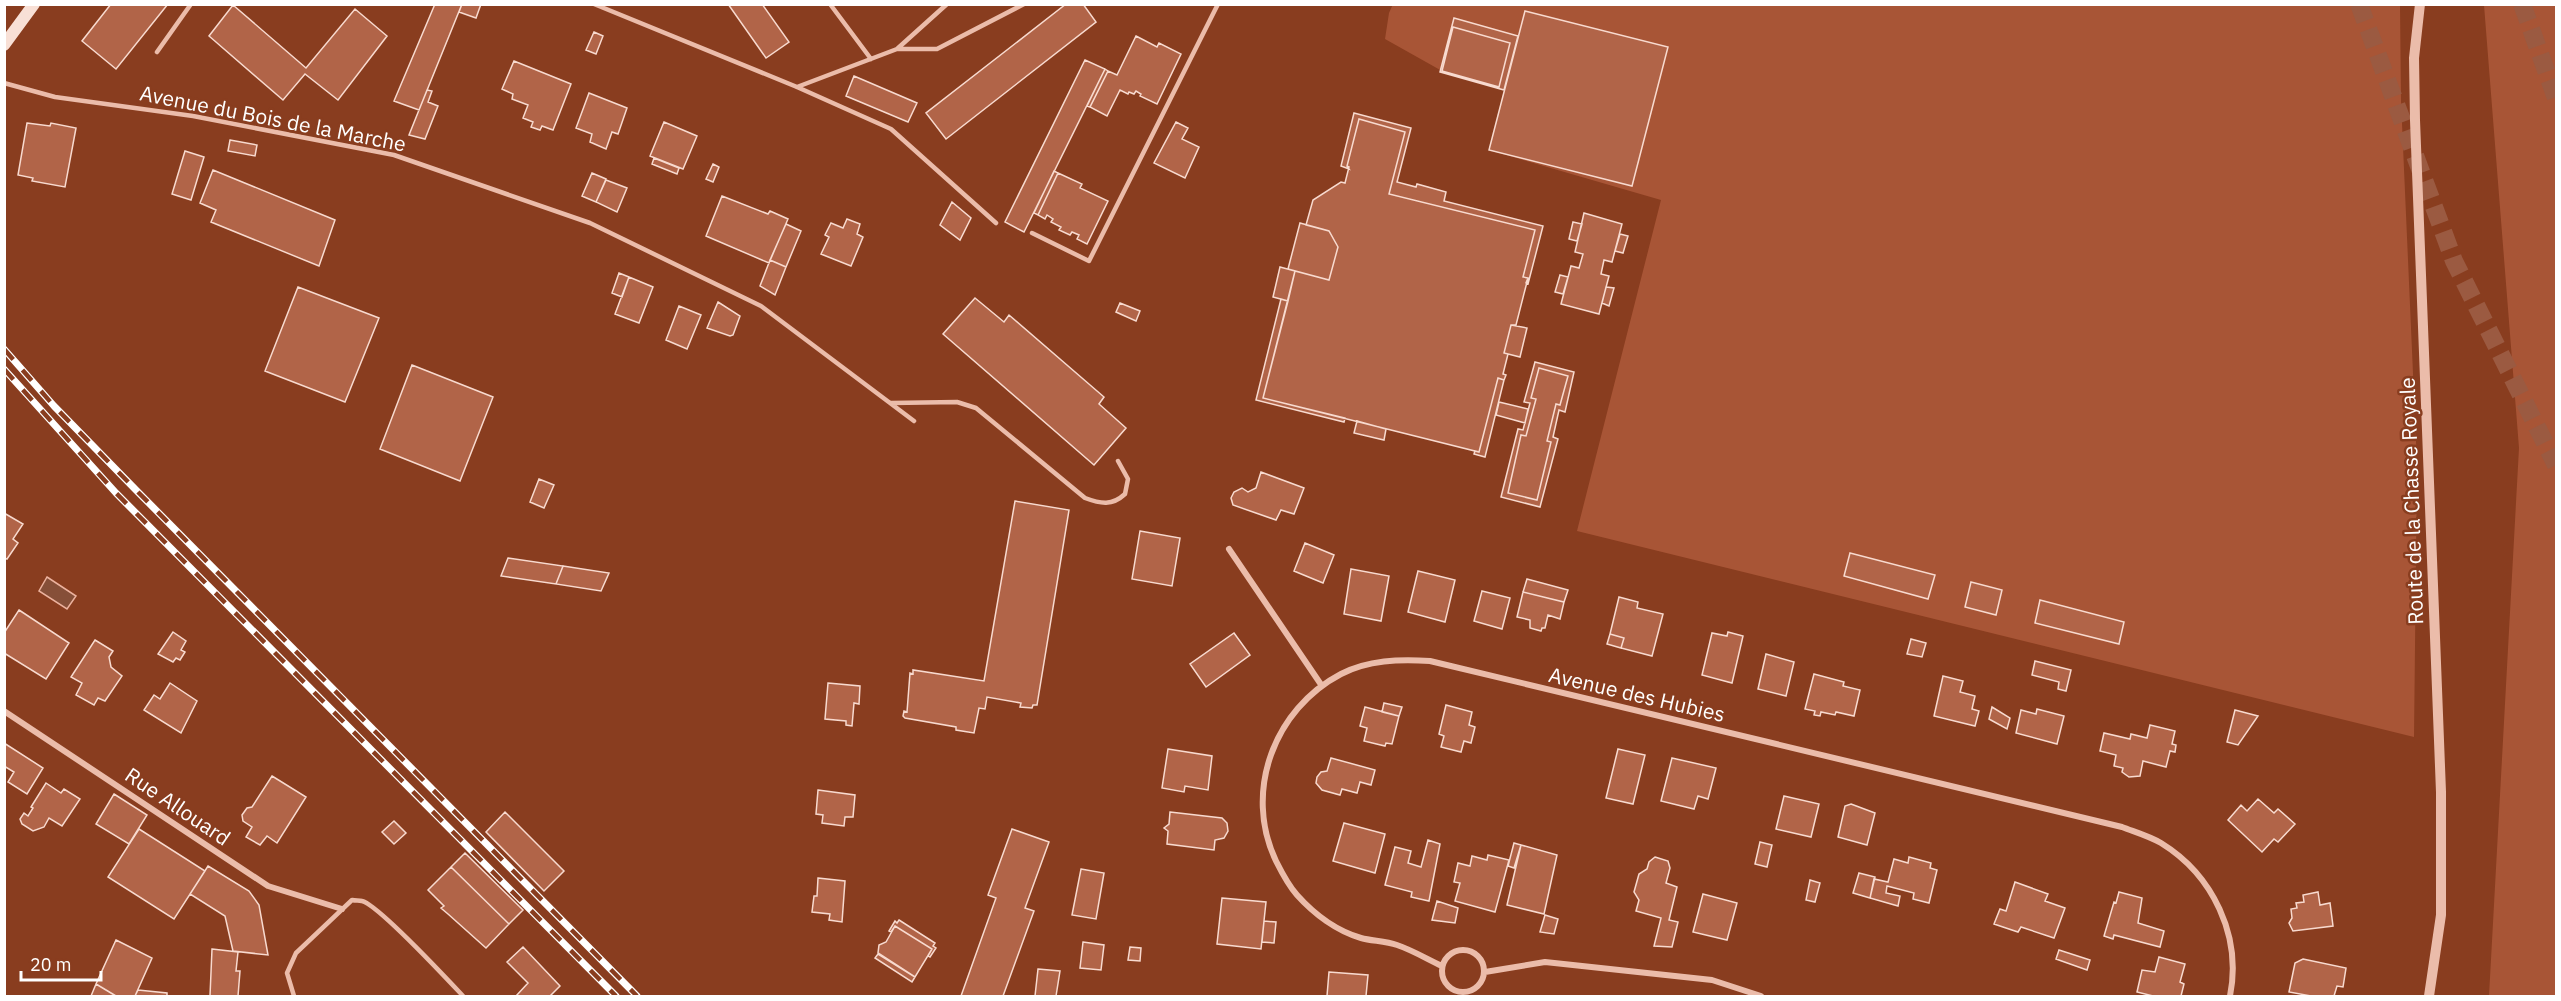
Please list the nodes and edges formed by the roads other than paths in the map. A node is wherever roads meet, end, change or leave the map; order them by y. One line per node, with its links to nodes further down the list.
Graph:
1 (34, 4): 9 (main road)
2 (191, 4): 11 (lane)
3 (594, 4): 14 (lane)
4 (830, 4): 12 (lane)
5 (947, 4): 10 (lane)
6 (1024, 4): 10 (lane)
7 (1218, 4): 16 (lane)
8 (2420, 4): 31 (street, Route de la Chasse Royale)
9 (4, 45)
10 (897, 49): 12 (lane)
11 (157, 52)
12 (871, 59): 14 (lane)
13 (4, 83): 17 (lane, Avenue du Bois de la Marche)
14 (797, 87): 15 (lane)
15 (996, 223)
16 (1032, 233)
17 (891, 403): 18 (lane, Avenue du Bois de la Marche); 19 (lane)
18 (914, 421)
19 (1118, 461)
20 (1229, 549): 21 (street)
21 (1322, 686): 24 (street, Avenue des Hubies); 30 (street, Avenue des Hubies)
22 (4, 711): 23 (street, Rue Allouard)
23 (342, 909): 27 (lane); 28 (lane)
24 (1442, 966): 25 (street); 26 (street)
25 (1485, 972): 26 (street); 29 (street)
26 (1458, 994)
27 (294, 996)
28 (463, 996)
29 (1761, 996)
30 (2230, 996)
31 (2429, 996)

